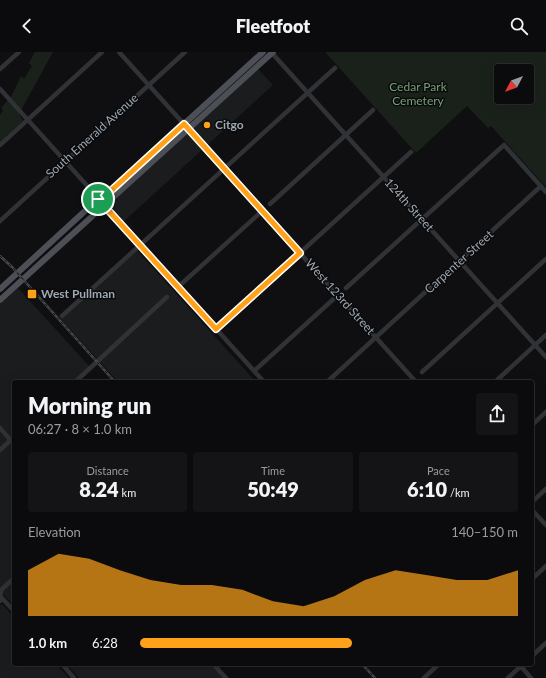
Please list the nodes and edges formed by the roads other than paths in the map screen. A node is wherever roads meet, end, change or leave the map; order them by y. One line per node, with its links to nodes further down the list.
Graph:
1 (18, 52): 8 (street)
2 (102, 52): 13 (street)
3 (119, 52): 9 (street, West 123rd Street)
4 (184, 52): 9 (street, South Emerald Avenue)
5 (263, 52): 14 (main road)
6 (272, 52): 11 (street, 124th Street); 14 (main road)
7 (335, 68): 11 (street)
8 (0, 69)
9 (148, 85): 14 (street, West 123rd Street); 18 (street, South Emerald Avenue)
10 (0, 89): 13 (street)
11 (307, 93): 15 (street, 124th Street); 19 (street)
12 (373, 110): 15 (street)
13 (27, 120): 16 (street); 18 (street)
14 (186, 127): 19 (street, West 123rd Street); 23 (main road); 25 (main road)
15 (346, 135): 20 (street, 124th Street); 24 (street)
16 (0, 145)
17 (411, 152): 20 (street)
18 (65, 161): 23 (street); 28 (street, South Emerald Avenue)
19 (224, 169): 26 (street, West 123rd Street); 29 (street)
20 (383, 177): 27 (street, 124th Street); 30 (street)
21 (541, 186): 22 (street); 27 (street); 32 (street, Carpenter Street)
22 (546, 192)
23 (98, 199): 25 (street); 35 (main road)
24 (270, 204)
25 (104, 205): 29 (street); 38 (main road)
26 (262, 211): 30 (street, West 123rd Street); 33 (street)
27 (421, 219): 32 (street, 124th Street); 34 (street)
28 (0, 221)
29 (140, 245): 33 (street); 40 (street)
30 (300, 253): 36 (street, West 123rd Street); 41 (street)
31 (546, 259): 39 (street)
32 (459, 261): 39 (street, 124th Street); 43 (street, Carpenter Street)
33 (178, 287): 41 (street)
34 (346, 288)
35 (0, 289)
36 (338, 295): 43 (street, West 123rd Street); 46 (street)
37 (167, 297): 48 (street)
38 (0, 300)
39 (498, 303): 44 (street, 124th Street); 47 (street)
40 (62, 316)
41 (216, 329): 46 (street)
42 (546, 335): 44 (street)
43 (376, 337): 50 (street, Carpenter Street); 51 (street, West 123rd Street)
44 (536, 345): 45 (street, 124th Street); 52 (street)
45 (546, 357)
46 (254, 372): 49 (street)
47 (422, 372)
48 (77, 380)
49 (262, 380)
50 (329, 380)
51 (413, 380)
52 (497, 380)
53 (546, 412): 54 (street)
54 (534, 423)
55 (0, 428): 56 (street)
56 (12, 439)
57 (12, 441): 58 (street)
58 (0, 450)
59 (546, 489): 60 (street)
60 (534, 500)
61 (534, 512): 62 (street)
62 (546, 525)
63 (546, 566): 64 (street)
64 (534, 577)
65 (12, 580): 66 (street)
66 (0, 596): 67 (street); 68 (street)
67 (0, 601)
68 (12, 609)
69 (546, 643): 70 (street)
70 (534, 654)
71 (64, 666): 76 (street)
72 (215, 666): 77 (street)
73 (437, 666): 78 (street)
74 (520, 666): 79 (street)
75 (522, 666): 80 (street)
76 (74, 678)
77 (226, 678)
78 (424, 678)
79 (508, 678)
80 (531, 678)

